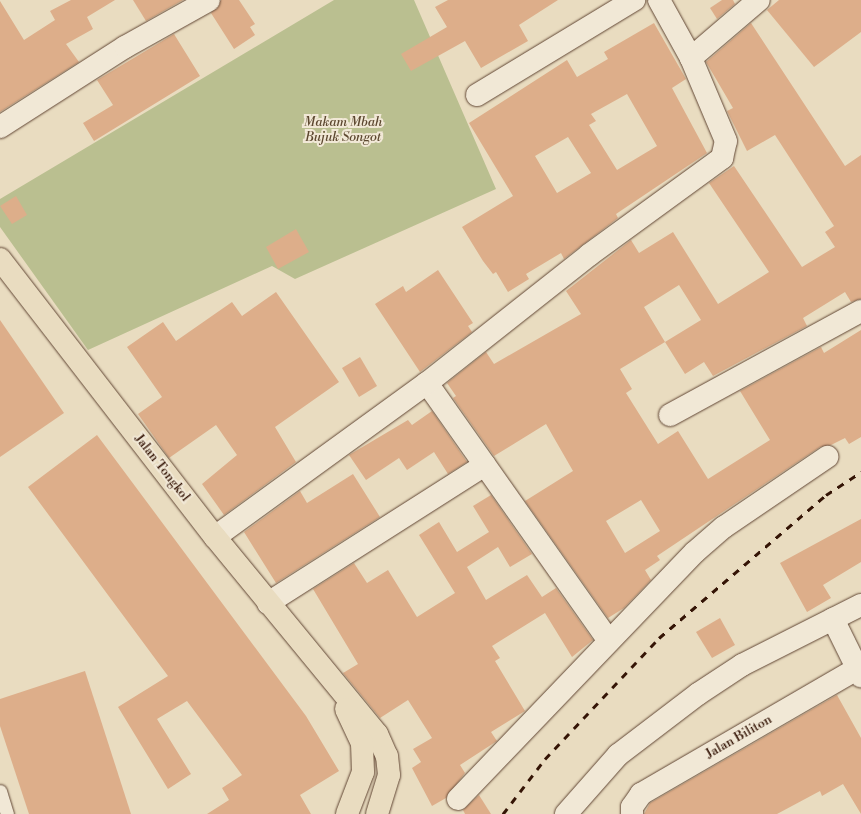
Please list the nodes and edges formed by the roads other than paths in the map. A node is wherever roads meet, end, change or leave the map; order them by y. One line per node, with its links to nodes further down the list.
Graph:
1 (209, 0): 7 (street)
2 (634, 0): 6 (street)
3 (659, 0): 5 (street)
4 (759, 0): 5 (street)
5 (691, 58): 10 (street)
6 (477, 95)
7 (0, 127)
8 (0, 259): 14 (highway, Jalan Tongkol)
9 (861, 311): 11 (street)
10 (427, 383): 13 (street); 14 (street)
11 (670, 415)
12 (827, 457): 18 (street)
13 (485, 465): 15 (street); 18 (street)
14 (215, 537): 15 (highway, Jalan Tongkol)
15 (268, 603): 19 (highway, Jalan Tongkol)
16 (861, 605): 17 (street)
17 (833, 619): 20 (street); 26 (street)
18 (608, 640): 22 (street)
19 (329, 673): 24 (highway); 25 (highway)
20 (859, 673): 27 (street, Jalan Biliton)
21 (0, 791): 23 (lane)
22 (458, 799)
23 (7, 814)
24 (347, 814)
25 (377, 814)
26 (566, 814)
27 (632, 814)

